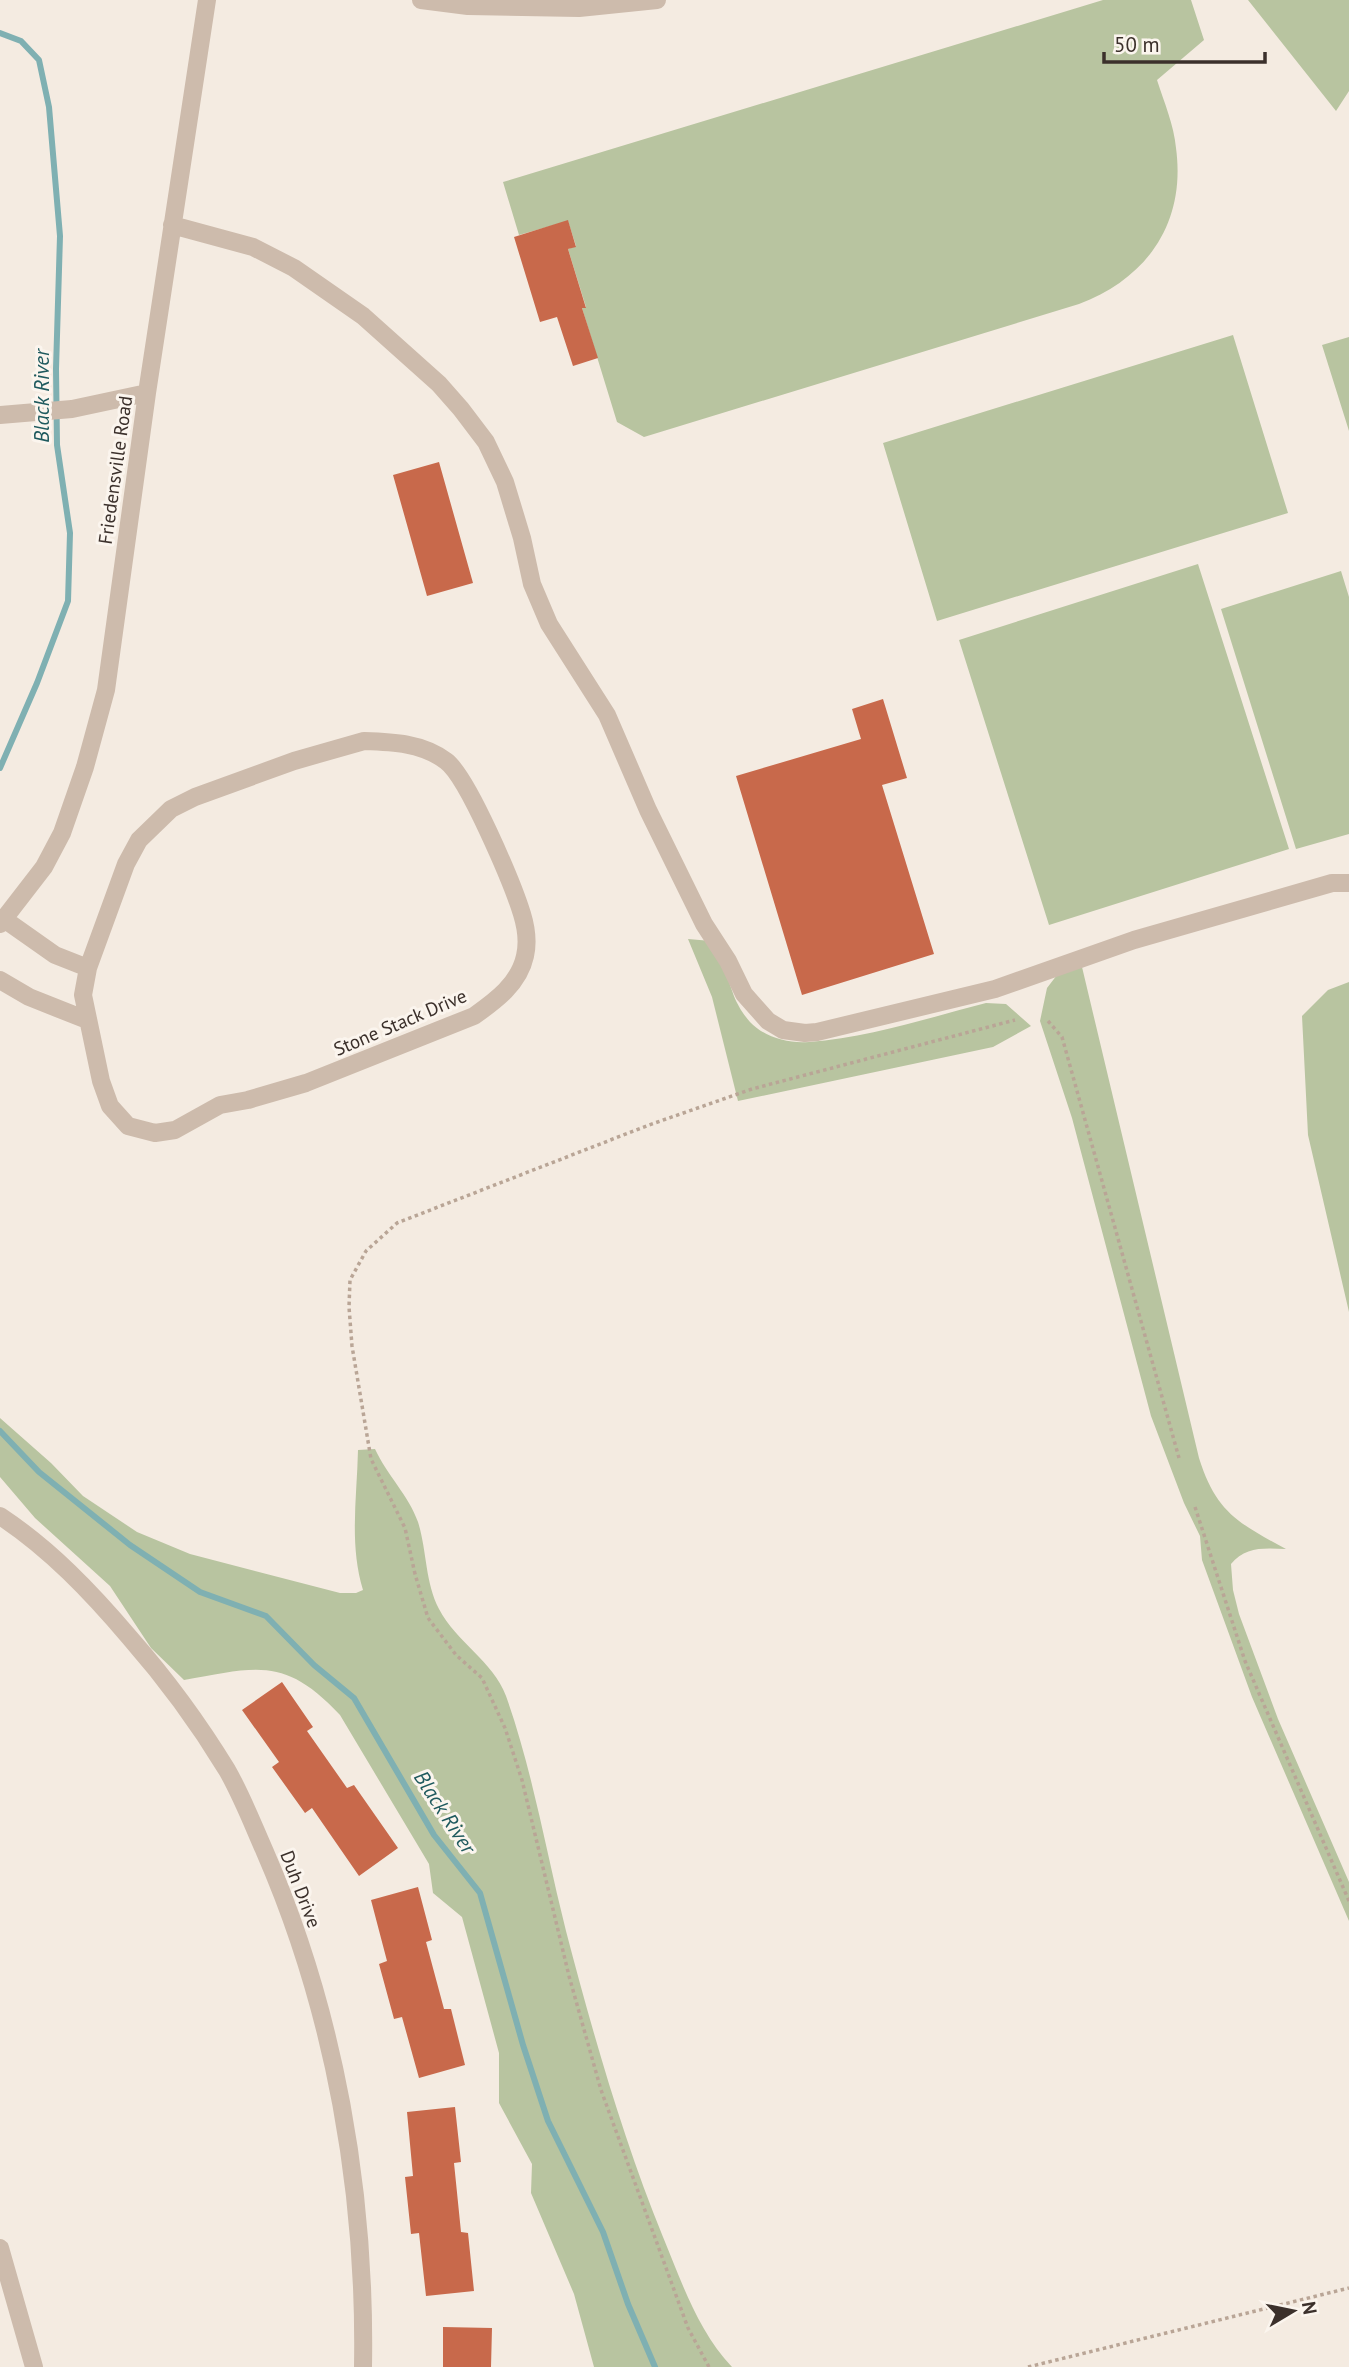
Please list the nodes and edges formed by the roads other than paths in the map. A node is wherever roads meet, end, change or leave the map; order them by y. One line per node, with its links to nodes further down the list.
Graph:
1 (206, 0): 4 (street, Friedensville Road)
2 (421, 0): 3 (street)
3 (657, 0)
4 (172, 225): 5 (street, Friedensville Road); 7 (street)
5 (147, 393): 6 (street); 8 (street, Friedensville Road)
6 (0, 415)
7 (1349, 883)
8 (2, 921): 9 (street)
9 (88, 968): 11 (street, Stone Stack Drive); 11 (street, Stone Stack Drive)
10 (0, 980): 11 (street)
11 (87, 1020)
12 (0, 1516): 15 (street, Duh Drive)
13 (0, 2248): 14 (street)
14 (34, 2367)
15 (363, 2367)

